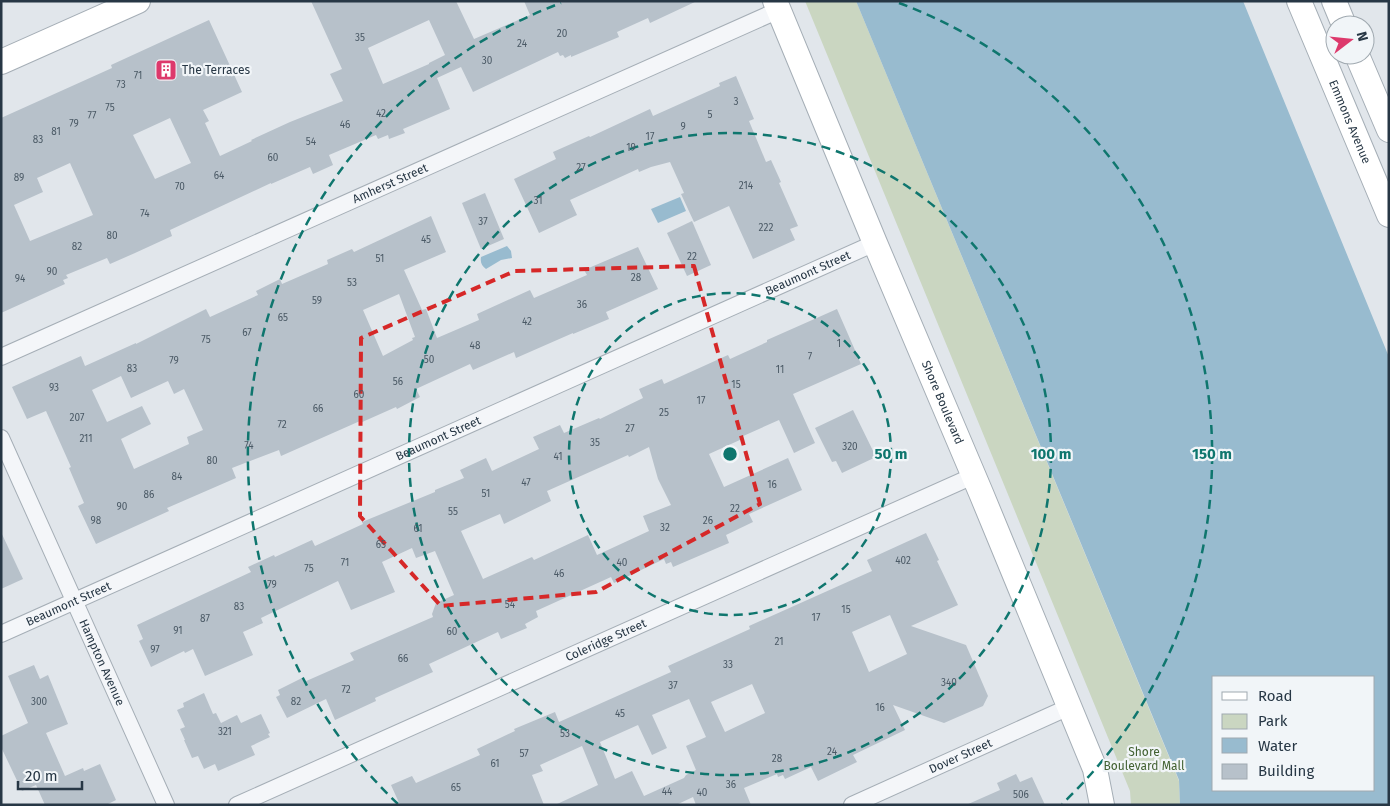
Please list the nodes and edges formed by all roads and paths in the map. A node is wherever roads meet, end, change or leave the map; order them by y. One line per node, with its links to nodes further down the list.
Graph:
1 (138, 1): 6 (main road)
2 (1300, 1): 9 (main road, Emmons Avenue)
3 (1334, 1): 5 (main road)
4 (777, 5): 10 (main road, Shore Boulevard); 11 (street, Amherst Street)
5 (1340, 15)
6 (1, 62)
7 (1360, 65): 8 (main road)
8 (1389, 130)
9 (1389, 215)
10 (875, 243): 13 (main road, Shore Boulevard); 14 (street, Beaumont Street)
11 (1, 357)
12 (1, 438): 14 (street, Hampton Avenue)
13 (974, 476): 16 (main road, Shore Boulevard); 18 (street, Coleridge Street)
14 (75, 601): 15 (street, Beaumont Street); 17 (street, Hampton Avenue)
15 (1, 634)
16 (1069, 707): 19 (street, Dover Street); 20 (main road, Shore Boulevard)
17 (166, 805)
18 (237, 805)
19 (852, 805)
20 (1102, 805)

